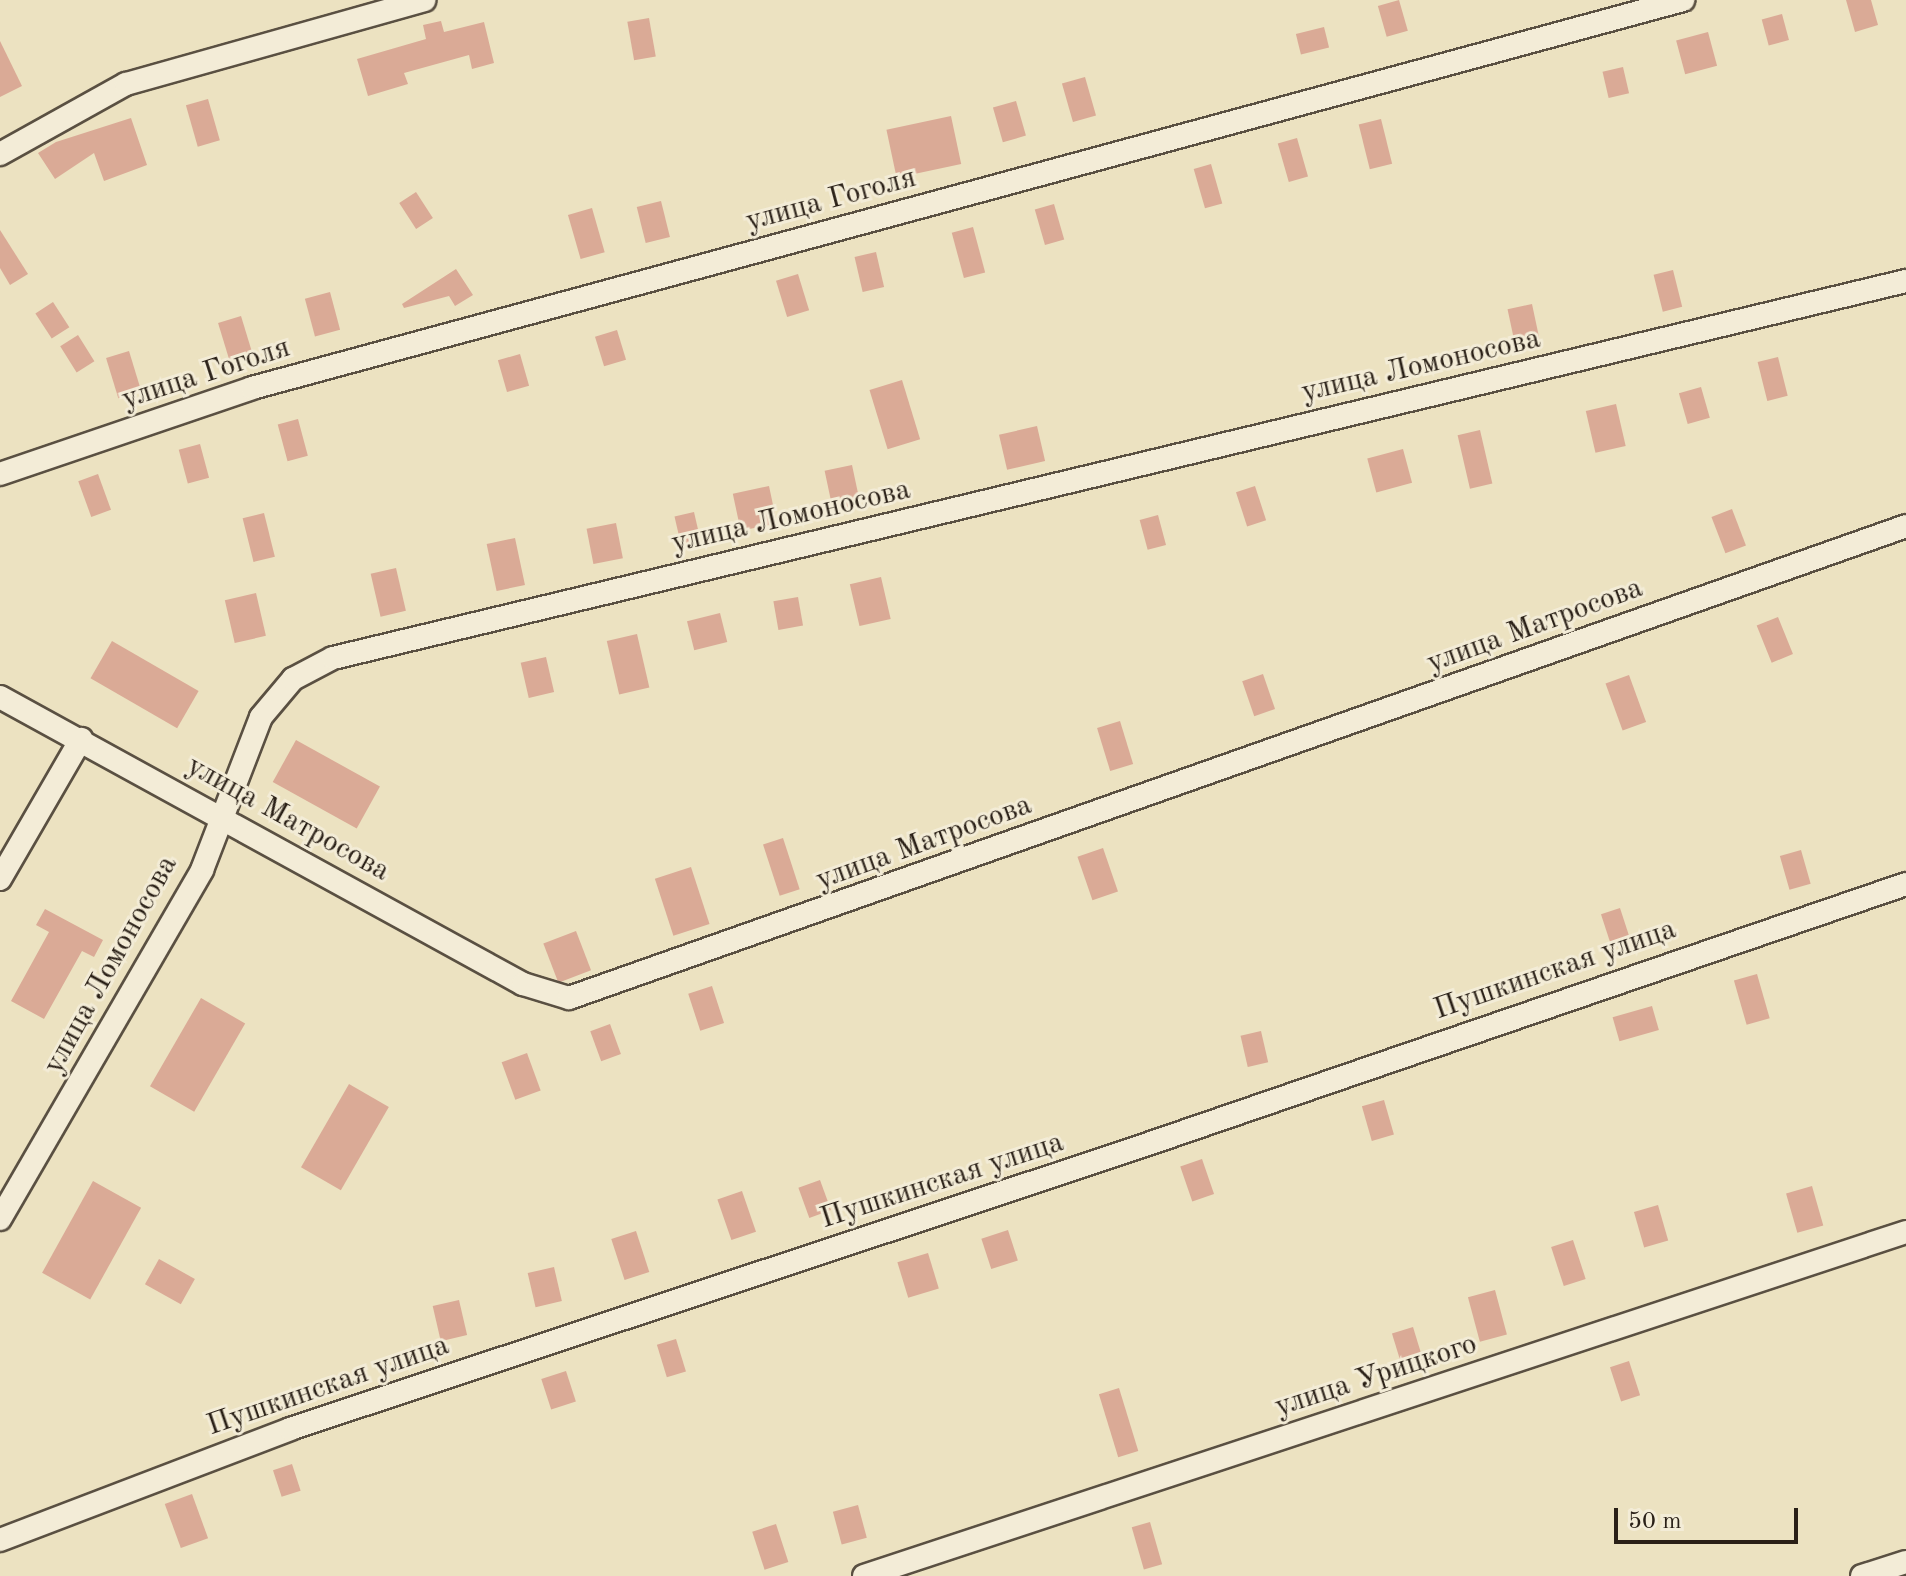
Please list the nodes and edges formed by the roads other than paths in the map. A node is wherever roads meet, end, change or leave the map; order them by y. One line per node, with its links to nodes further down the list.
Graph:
1 (424, 0): 3 (street)
2 (1683, 0): 5 (street, улица Гоголя)
3 (0, 154)
4 (1906, 281): 9 (street, улица Ломоносова)
5 (0, 474)
6 (1906, 526): 9 (street, улица Матросова)
7 (0, 697): 8 (street, улица Матросова)
8 (81, 739): 9 (street, улица Матросова); 10 (street)
9 (220, 814): 12 (street, улица Ломоносова)
10 (0, 879)
11 (1906, 884): 14 (street, Пушкинская улица)
12 (0, 1219)
13 (1906, 1232): 16 (street, улица Урицкого)
14 (0, 1540)
15 (1906, 1562): 17 (street)
16 (864, 1576)
17 (1862, 1576)

